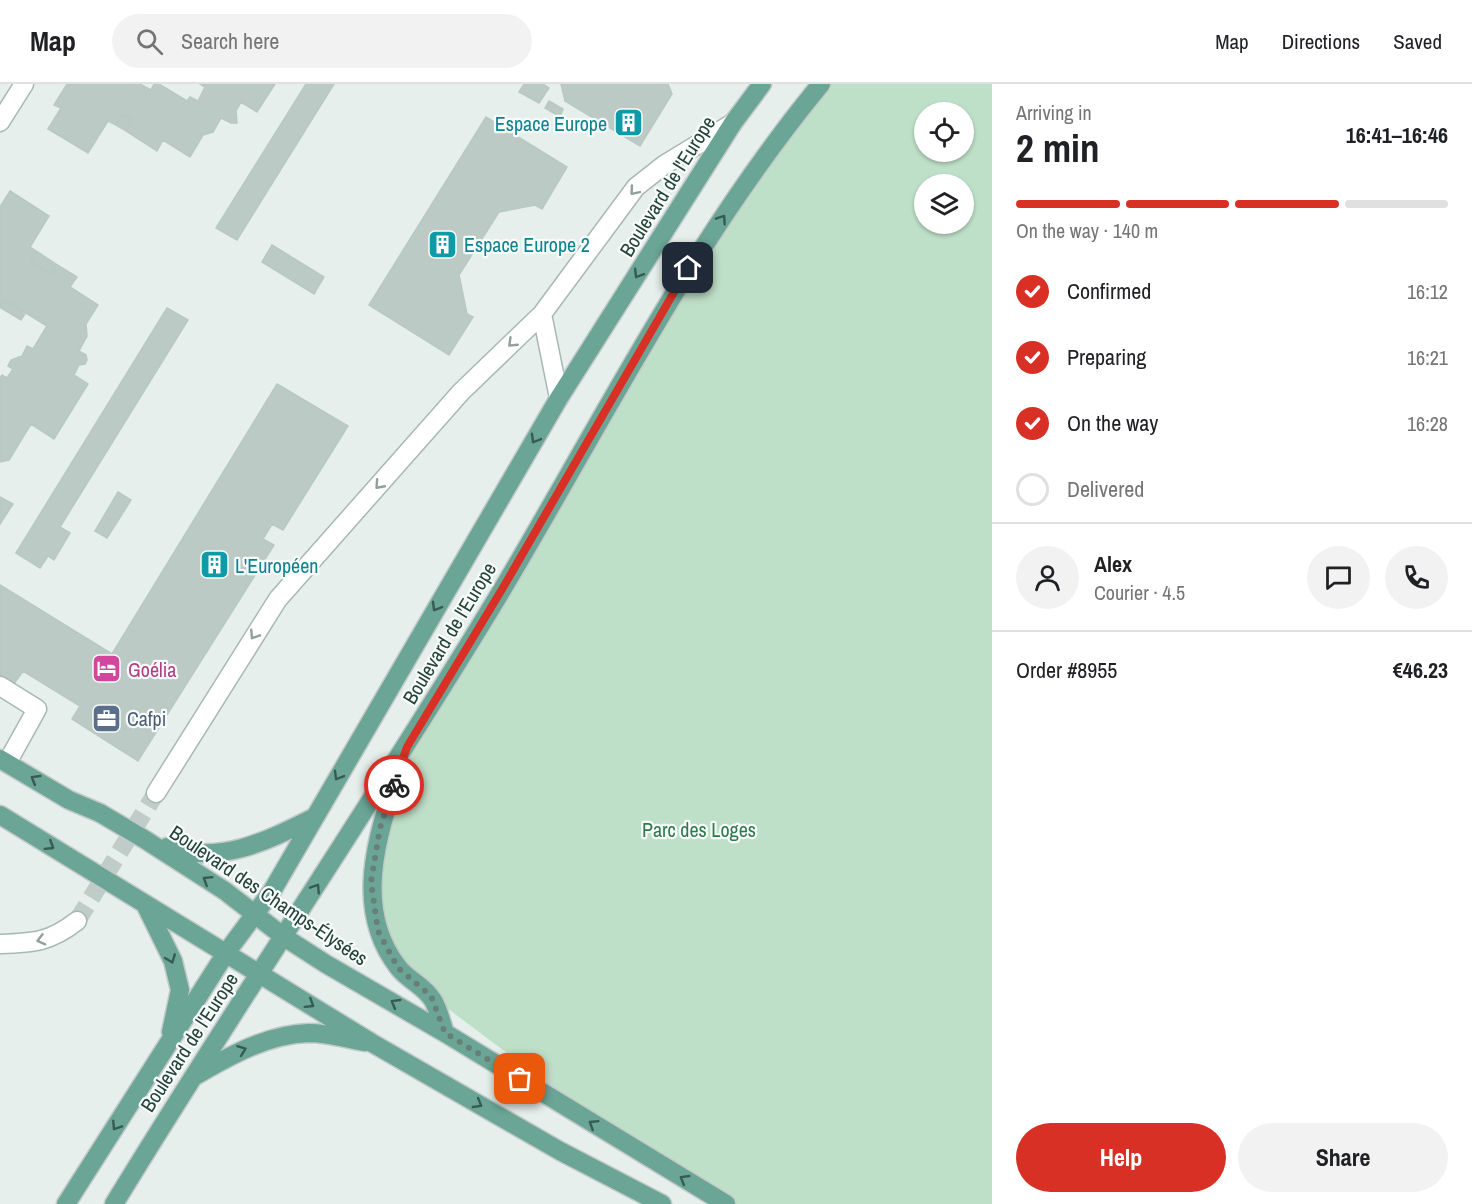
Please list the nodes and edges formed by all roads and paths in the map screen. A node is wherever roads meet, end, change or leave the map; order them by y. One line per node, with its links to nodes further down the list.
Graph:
1 (24, 84): 4 (street)
2 (762, 84): 5 (main road, Boulevard de l'Europe)
3 (821, 84): 9 (main road, Boulevard de l'Europe, one-way to 3)
4 (0, 122)
5 (733, 123): 6 (street, one-way to 6); 7 (main road, Boulevard de l'Europe, one-way to 7)
6 (542, 314): 7 (street); 11 (street, one-way to 11)
7 (559, 398): 13 (main road, Boulevard de l'Europe, one-way to 13)
8 (0, 686): 10 (street)
9 (407, 747): 18 (main road, Boulevard de l'Europe, one-way to 9); 22 (main road)
10 (4, 761): 14 (main road, Boulevard des Champs-Élysées, one-way to 10)
11 (156, 793)
12 (0, 815): 15 (main road, one-way to 15)
13 (313, 818): 14 (main road); 16 (main road, Boulevard de l'Europe)
14 (144, 839): 16 (main road, Boulevard des Champs-Élysées, one-way to 14)
15 (146, 906): 20 (main road); 23 (main road, one-way to 23)
16 (255, 914): 18 (main road, Boulevard des Champs-Élysées); 20 (main road, Boulevard de l'Europe)
17 (77, 921): 19 (street, one-way to 19)
18 (284, 937): 21 (main road, Boulevard de l'Europe); 22 (main road, Boulevard des Champs-Élysées, one-way to 18)
19 (0, 944)
20 (226, 952): 21 (main road); 23 (main road, Boulevard de l'Europe)
21 (261, 974): 24 (main road, one-way to 24); 25 (main road, Boulevard de l'Europe)
22 (445, 1033): 29 (main road, Boulevard des Champs-Élysées, one-way to 22)
23 (169, 1042): 26 (main road, Boulevard de l'Europe, one-way to 26)
24 (372, 1042): 25 (main road, one-way to 24); 28 (main road, one-way to 28)
25 (191, 1079): 27 (main road, Boulevard de l'Europe)
26 (66, 1204)
27 (114, 1204)
28 (662, 1204)
29 (726, 1204)

